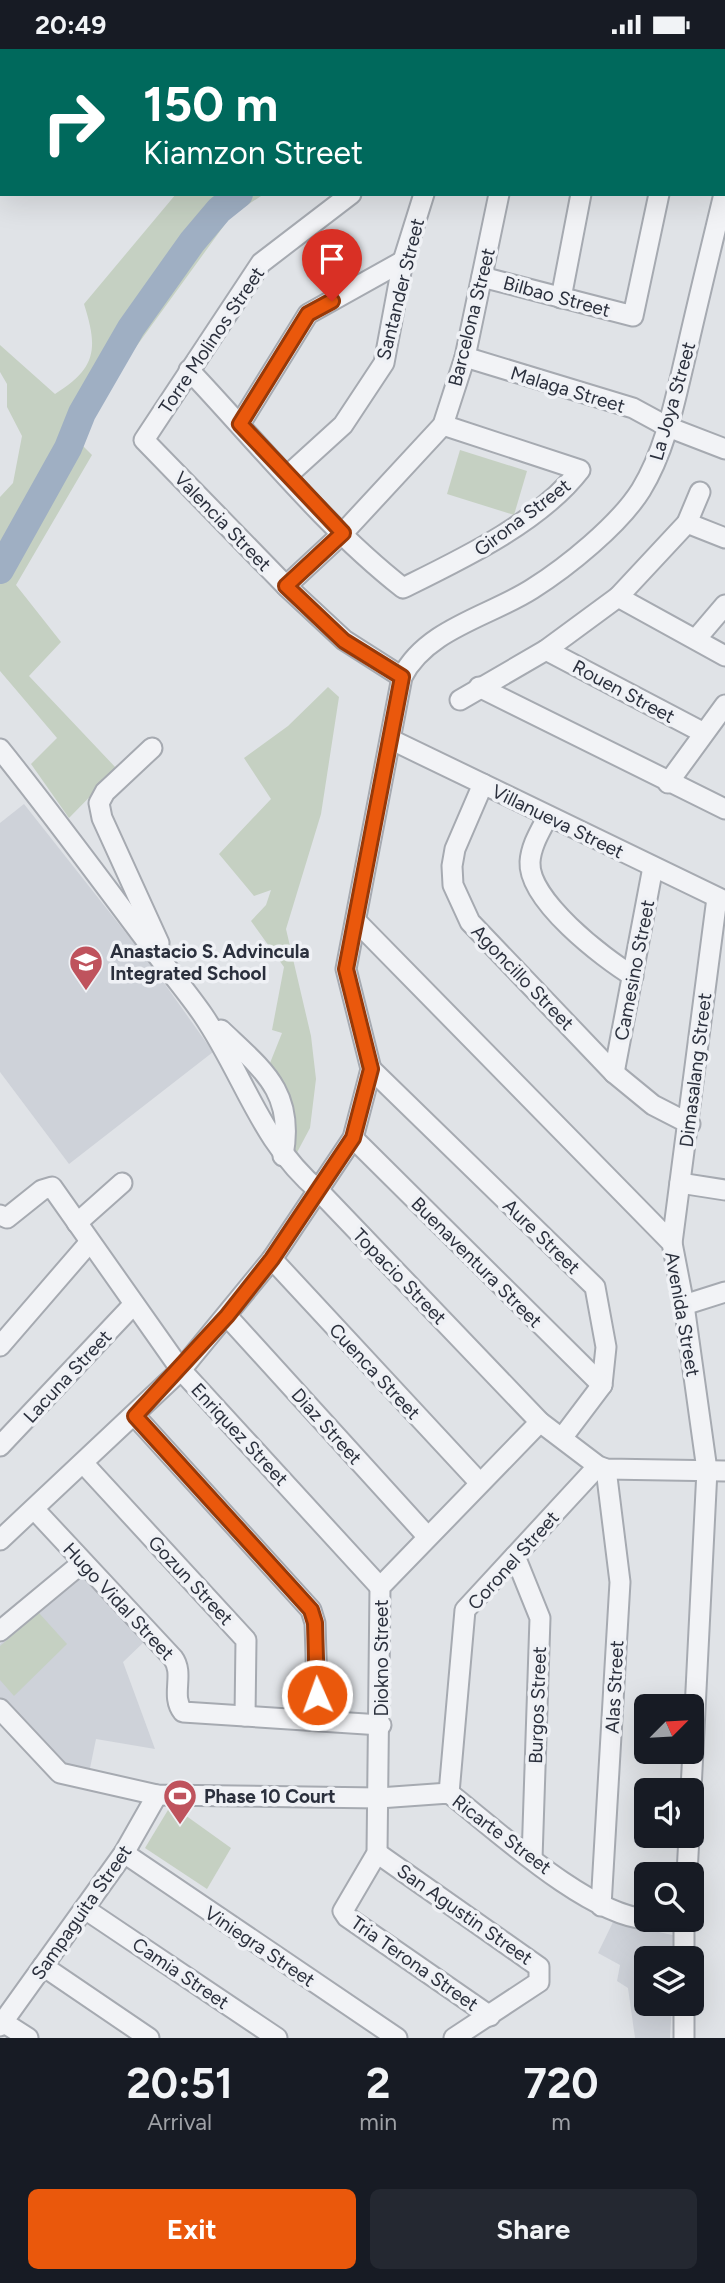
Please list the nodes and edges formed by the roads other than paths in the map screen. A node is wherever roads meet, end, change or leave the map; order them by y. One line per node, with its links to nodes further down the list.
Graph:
1 (348, 196): 11 (street, Torre Molinos Street)
2 (423, 196): 7 (street, Santander Street)
3 (499, 196): 8 (street, Barcelona Street)
4 (581, 196): 9 (street)
5 (659, 196): 9 (street, Bilbao Street)
6 (723, 196): 14 (street, La Joya Street)
7 (403, 261): 12 (street); 17 (street, Santander Street)
8 (482, 277): 9 (street, Bilbao Street); 10 (street, Barcelona Street)
9 (561, 297)
10 (465, 357): 13 (street, Barcelona Street); 14 (street, Malaga Street)
11 (189, 370): 12 (street); 15 (street, Torre Molinos Street)
12 (240, 424): 17 (street)
13 (443, 425): 20 (street, Barcelona Street); 20 (street, Girona Street)
14 (668, 427): 16 (street, Malaga Street); 28 (street, La Joya Street)
15 (144, 440): 22 (street, Valencia Street)
16 (725, 449)
17 (288, 475): 20 (street)
18 (700, 492): 19 (street)
19 (687, 523): 21 (street); 23 (street)
20 (343, 533): 22 (street, Barcelona Street)
21 (725, 538)
22 (286, 586): 28 (street, Valencia Street)
23 (618, 597): 25 (street); 26 (street)
24 (725, 605): 25 (street)
25 (696, 639): 27 (street)
26 (546, 650): 29 (street); 32 (street, Rouen Street)
27 (725, 656)
28 (402, 677): 33 (street)
29 (479, 687): 30 (street); 36 (street)
30 (460, 700)
31 (725, 705): 32 (street)
32 (702, 732): 36 (street)
33 (392, 740): 37 (street, Villanueva Street); 42 (street)
34 (152, 748): 48 (street)
35 (0, 749): 48 (street, Topacio Street)
36 (668, 783): 38 (street)
37 (482, 784): 39 (street, Villanueva Street); 45 (street, Agoncillo Street)
38 (725, 809)
39 (548, 816): 40 (street, Villanueva Street); 43 (street)
40 (653, 867): 41 (street, Villanueva Street); 43 (street, Camesino Street)
41 (721, 899): 46 (street, Dimasalang Street)
42 (357, 922): 44 (street); 56 (street, Avenida Street)
43 (634, 976): 45 (street, Camesino Street)
44 (371, 1069): 47 (street); 64 (street, Aure Street)
45 (614, 1073): 46 (street, Agoncillo Street)
46 (690, 1125): 50 (street, Dimasalang Street)
47 (353, 1138): 52 (street); 64 (street, Buenaventura Street)
48 (283, 1156): 52 (street, Topacio Street)
49 (122, 1183): 54 (street)
50 (680, 1183): 51 (street); 56 (street, Dimasalang Street)
51 (725, 1190)
52 (319, 1191): 57 (street); 66 (street, Topacio Street)
53 (0, 1215): 54 (street, Enriquez Street)
54 (77, 1223): 55 (street, Enriquez Street)
55 (89, 1243): 59 (street, Enriquez Street); 62 (street)
56 (672, 1243): 60 (street, Avenida Street)
57 (272, 1259): 61 (street); 72 (street, Cuenca Street)
58 (725, 1292): 60 (street)
59 (134, 1304): 63 (street, Enriquez Street); 68 (street, Lacuna Street)
60 (684, 1305): 71 (street, Avenida Street)
61 (227, 1316): 63 (street); 74 (street, Diaz Street)
62 (0, 1346)
63 (181, 1370): 65 (street); 78 (street, Enriquez Street)
64 (602, 1385): 67 (street)
65 (135, 1416): 69 (street); 82 (street)
66 (540, 1422): 67 (street, Topacio Street); 72 (street, Diokno Street)
67 (562, 1438): 70 (street, Topacio Street)
68 (0, 1447)
69 (84, 1464): 73 (street); 81 (street, Gozun Street)
70 (602, 1468): 71 (street); 76 (street, Coronel Street); 91 (street, Alas Street)
71 (716, 1470): 84 (street, Avenida Street)
72 (479, 1482): 74 (street, Diokno Street)
73 (35, 1510): 75 (street); 77 (street, Hugo Vidal Street)
74 (428, 1536): 78 (street, Diokno Street)
75 (0, 1540)
76 (515, 1556): 85 (street, Coronel Street); 90 (street, Burgos Street)
77 (82, 1563): 79 (street); 81 (street, Hugo Vidal Street)
78 (380, 1587): 83 (street, Diokno Street)
79 (0, 1631)
80 (0, 1709): 86 (street, Ricarte Street)
81 (245, 1716): 82 (street, Hugo Vidal Street)
82 (318, 1719): 83 (street, Hugo Vidal Street)
83 (381, 1725): 87 (street, Diokno Street)
84 (692, 1778)
85 (449, 1793): 87 (street, Ricarte Street); 90 (street, Ricarte Street)
86 (157, 1795): 87 (street, Ricarte Street); 88 (street, Sampaguita Street)
87 (379, 1798): 89 (street, Diokno Street)
88 (124, 1853): 93 (street, Sampaguita Street); 102 (street, Viniegra Street)
89 (377, 1853): 92 (street, Diokno Street); 96 (street, San Agustin Street)
90 (532, 1859): 91 (street, Ricarte Street)
91 (601, 1906): 94 (street, Ricarte Street)
92 (344, 1908): 96 (street, Tria Terona Street)
93 (85, 1909): 95 (street, Sampaguita Street); 101 (street, Camia Street)
94 (634, 1916)
95 (43, 1966): 98 (street, Sampaguita Street); 100 (street)
96 (490, 2016): 103 (street)
97 (684, 2016): 104 (street)
98 (2, 2024): 99 (street)
99 (28, 2038)
100 (149, 2038)
101 (276, 2038)
102 (397, 2038)
103 (454, 2038)
104 (684, 2038)

